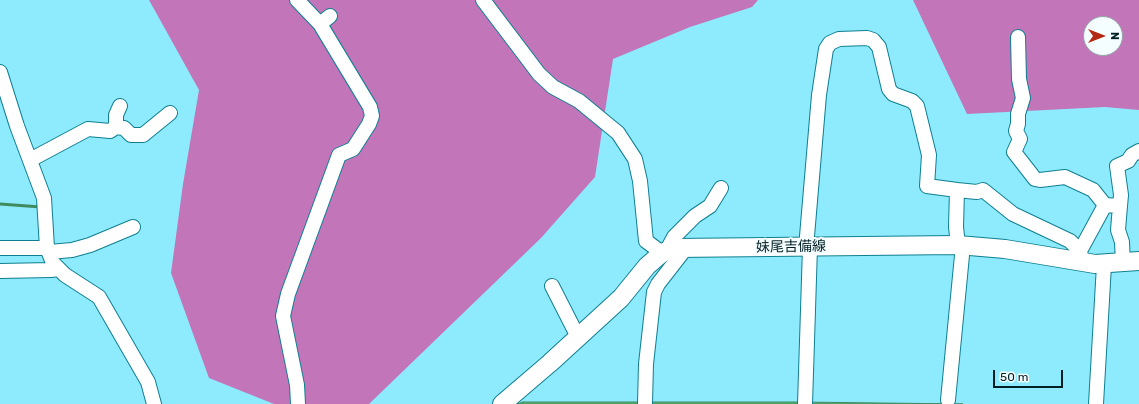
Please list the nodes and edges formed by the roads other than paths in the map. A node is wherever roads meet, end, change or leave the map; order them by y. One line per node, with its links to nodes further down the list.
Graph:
1 (297, 0): 31 (street)
2 (483, 0): 20 (street)
3 (1018, 37): 12 (street)
4 (0, 72): 9 (street)
5 (120, 106): 7 (street)
6 (170, 113): 7 (street)
7 (116, 127): 9 (street)
8 (1139, 151): 13 (street)
9 (30, 160): 19 (street)
10 (721, 188): 20 (street)
11 (957, 190): 15 (street); 18 (street); 21 (street)
12 (1105, 205): 13 (street); 21 (street)
13 (1120, 206): 22 (street)
14 (133, 227): 19 (street)
15 (960, 245): 18 (main road, 妹尾吉備線); 21 (main road, 妹尾吉備線); 28 (street)
16 (0, 248): 19 (street)
17 (686, 248): 18 (main road, 妹尾吉備線); 20 (main road, 妹尾吉備線); 33 (street)
18 (808, 248): 29 (street)
19 (48, 250): 24 (street)
20 (664, 252): 27 (main road)
21 (1081, 256): 23 (main road, 妹尾吉備線)
22 (1131, 262): 23 (main road, 妹尾吉備線)
23 (1104, 265): 34 (street)
24 (57, 269): 25 (street); 30 (street)
25 (0, 271)
26 (552, 286): 27 (street)
27 (578, 337): 32 (main road)
28 (948, 400)
29 (805, 403)
30 (154, 404)
31 (298, 404)
32 (502, 404)
33 (645, 404)
34 (1096, 404)

